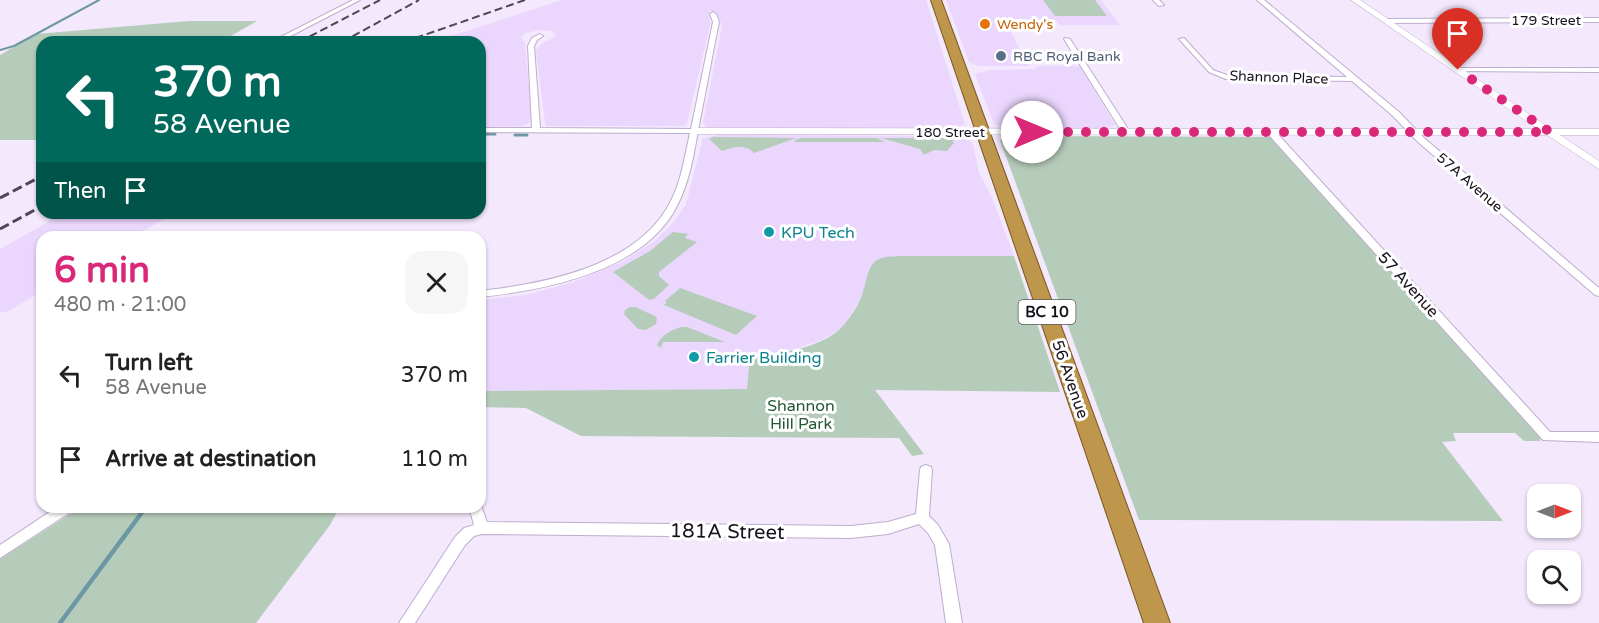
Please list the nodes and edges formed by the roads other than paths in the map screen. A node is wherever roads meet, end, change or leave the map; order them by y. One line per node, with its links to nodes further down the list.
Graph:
1 (357, 0): 8 (street)
2 (936, 0): 18 (highway, 56 Avenue / BC 10)
3 (1260, 0): 14 (street, 57A Avenue)
4 (1355, 0): 7 (street)
5 (713, 14): 17 (street)
6 (1599, 20): 7 (street, 179 Street)
7 (1386, 21): 12 (street)
8 (286, 36)
9 (540, 36): 16 (street)
10 (1067, 39): 19 (street)
11 (1182, 39): 14 (street, Shannon Place)
12 (1458, 70): 13 (street); 22 (street)
13 (1599, 70)
14 (1354, 79): 21 (street, 57A Avenue)
15 (486, 130): 16 (street, 180 Street)
16 (536, 130): 17 (street, 180 Street)
17 (694, 131): 18 (street, 180 Street); 25 (street)
18 (983, 132): 19 (street, 180 Street); 36 (highway, 56 Avenue / BC 10)
19 (1126, 132): 20 (street, 180 Street)
20 (1271, 132): 21 (street, 180 Street); 27 (street, 57 Avenue)
21 (1413, 132): 22 (street, 180 Street); 26 (street, 57A Avenue)
22 (1550, 132): 23 (street, 180 Street); 24 (street)
23 (1599, 132)
24 (1599, 166)
25 (486, 293)
26 (1599, 293)
27 (1599, 437)
28 (926, 470): 31 (street)
29 (58, 513): 33 (street)
30 (478, 513): 32 (street)
31 (922, 518): 32 (street, 181A Street); 35 (street)
32 (482, 528): 34 (street)
33 (0, 552)
34 (407, 623)
35 (954, 623)
36 (1157, 623)

